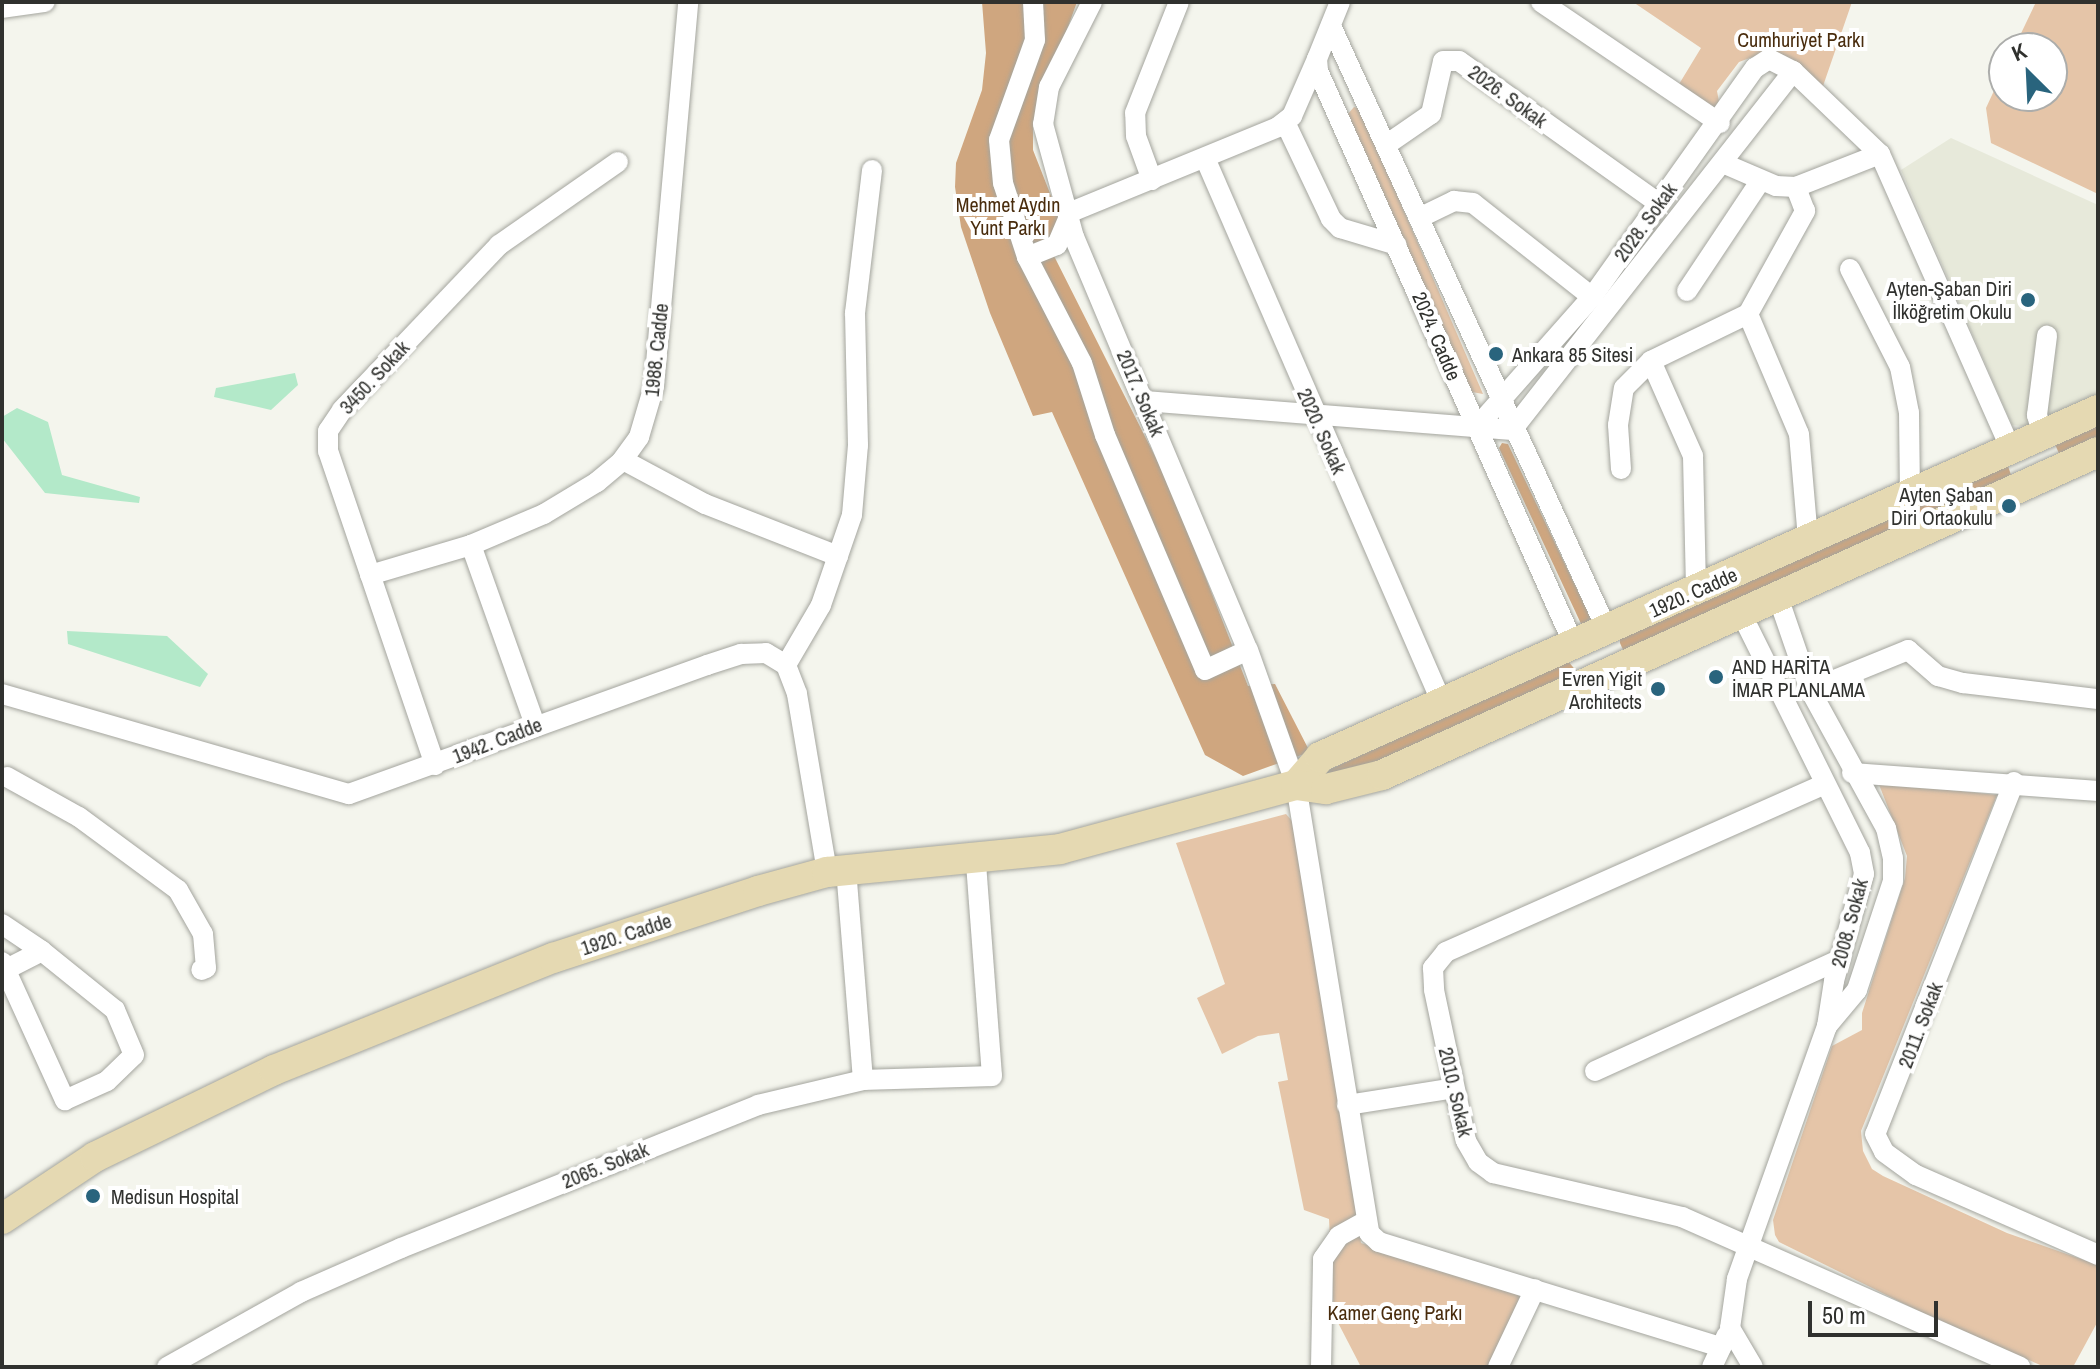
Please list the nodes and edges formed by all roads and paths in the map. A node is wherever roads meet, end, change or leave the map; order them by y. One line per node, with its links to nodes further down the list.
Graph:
1 (45, 2): 8 (street)
2 (688, 2): 46 (street, 1988. Cadde)
3 (1033, 2): 30 (street)
4 (1092, 2): 27 (street, 2017. Sokak)
5 (1179, 2): 23 (street)
6 (1340, 2): 9 (street)
7 (1541, 2): 16 (street)
8 (2, 8)
9 (1331, 26): 10 (street); 13 (street, 2024. Cadde)
10 (1317, 59): 12 (street); 14 (street, 2024. Cadde)
11 (1793, 71): 16 (street, 2028. Sokak); 18 (street); 21 (street, 2028. Sokak)
12 (1302, 92): 14 (street); 15 (street)
13 (1361, 92): 14 (street); 17 (street, 2024. Cadde)
14 (1333, 104): 29 (street, 2024. Cadde)
15 (1285, 122): 19 (street); 29 (street)
16 (1720, 123): 26 (street, 2028. Sokak)
17 (1386, 145): 26 (street, 2026. Sokak); 28 (street, 2024. Cadde)
18 (1880, 154): 25 (street); 44 (street)
19 (1205, 158): 23 (street); 40 (street, 2020. Sokak)
20 (618, 162): 54 (street, 3450. Sokak)
21 (1725, 164): 24 (street); 42 (street, 2028. Sokak)
22 (872, 170): 53 (street)
23 (1152, 180): 27 (street)
24 (1761, 180): 25 (street); 32 (street)
25 (1796, 187): 34 (street)
26 (1658, 203): 33 (street, 2028. Sokak)
27 (1071, 212): 30 (street); 37 (street, 2017. Sokak)
28 (1419, 218): 33 (street); 38 (street, 2024. Cadde)
29 (1397, 245): 41 (street, 2024. Cadde)
30 (1027, 257): 60 (street)
31 (1850, 269): 50 (street)
32 (1687, 291)
33 (1592, 297): 38 (street, 2028. Sokak)
34 (1748, 314): 36 (street); 51 (street)
35 (2047, 336): 43 (street)
36 (1651, 361): 47 (street); 55 (street)
37 (1145, 401): 40 (street); 60 (street, 2017. Sokak)
38 (1501, 405): 41 (street, 2028. Sokak); 42 (street, 2024. Cadde)
39 (2098, 410): 43 (main road, 1920. Cadde)
40 (1315, 414): 41 (street); 67 (street, 2020. Sokak)
41 (1476, 428): 42 (street); 59 (street, 2024. Cadde)
42 (1512, 430): 58 (street, 2024. Cadde)
43 (2043, 435): 44 (main road, 1920. Cadde); 48 (main road)
44 (2011, 449): 49 (main road); 50 (main road, 1920. Cadde)
45 (2098, 452): 48 (main road, 1920. Cadde)
46 (623, 460): 52 (street, 1988. Cadde); 53 (street)
47 (1621, 469)
48 (2059, 469): 49 (main road, 1920. Cadde)
49 (2027, 484): 56 (main road, 1920. Cadde)
50 (1910, 494): 51 (main road, 1920. Cadde)
51 (1808, 540): 55 (main road, 1920. Cadde)
52 (471, 545): 54 (street, 1988. Cadde); 68 (street)
53 (838, 556): 62 (street)
54 (370, 575): 69 (street, 3450. Sokak)
55 (1696, 591): 58 (main road, 1920. Cadde)
56 (1778, 597): 57 (main road, 1920. Cadde); 64 (street)
57 (1741, 613): 61 (main road, 1920. Cadde); 73 (street, 2008. Sokak)
58 (1607, 630): 59 (main road, 1920. Cadde); 61 (main road)
59 (1574, 645): 63 (main road); 67 (main road, 1920. Cadde)
60 (1248, 650): 74 (street, 2017. Sokak)
61 (1623, 664): 63 (main road, 1920. Cadde)
62 (786, 665): 68 (street, 1942. Cadde); 77 (street)
63 (1590, 679): 74 (main road, 1920. Cadde)
64 (1810, 690): 66 (street); 70 (street)
65 (2, 694): 69 (street, 1942. Cadde)
66 (2098, 699)
67 (1442, 703): 74 (main road, 1920. Cadde)
68 (535, 725): 69 (street, 1942. Cadde)
69 (435, 765)
70 (1852, 773): 72 (street); 83 (street)
71 (4, 777): 82 (street)
72 (2014, 782): 75 (street); 91 (street, 2011. Sokak)
73 (1825, 784): 80 (street, 2008. Sokak); 86 (street, 2010. Sokak)
74 (1296, 785): 76 (main road, 1920. Cadde); 87 (street, 2017. Sokak)
75 (2098, 791)
76 (976, 861): 77 (main road, 1920. Cadde); 85 (street, 2065. Sokak)
77 (836, 871): 85 (street); 88 (main road, 1920. Cadde)
78 (2, 924): 79 (street)
79 (42, 951): 81 (street); 81 (street)
80 (1841, 959): 83 (street, 2008. Sokak); 84 (street)
81 (5, 965)
82 (201, 970)
83 (1827, 1026): 90 (street, 2008. Sokak)
84 (1595, 1071)
85 (863, 1080): 94 (street, 2065. Sokak)
86 (1454, 1088): 87 (street); 90 (street, 2010. Sokak)
87 (1347, 1105): 89 (street, 2017. Sokak)
88 (2, 1219)
89 (1366, 1221): 92 (street); 95 (street)
90 (1749, 1246): 93 (street, 2008. Sokak); 99 (street, 2010. Sokak)
91 (2098, 1255)
92 (1535, 1289): 93 (street); 96 (street)
93 (1726, 1337): 97 (street, 2008. Sokak); 98 (street)
94 (167, 1367)
95 (1321, 1367)
96 (1498, 1367)
97 (1712, 1367)
98 (1753, 1367)
99 (2020, 1367)

